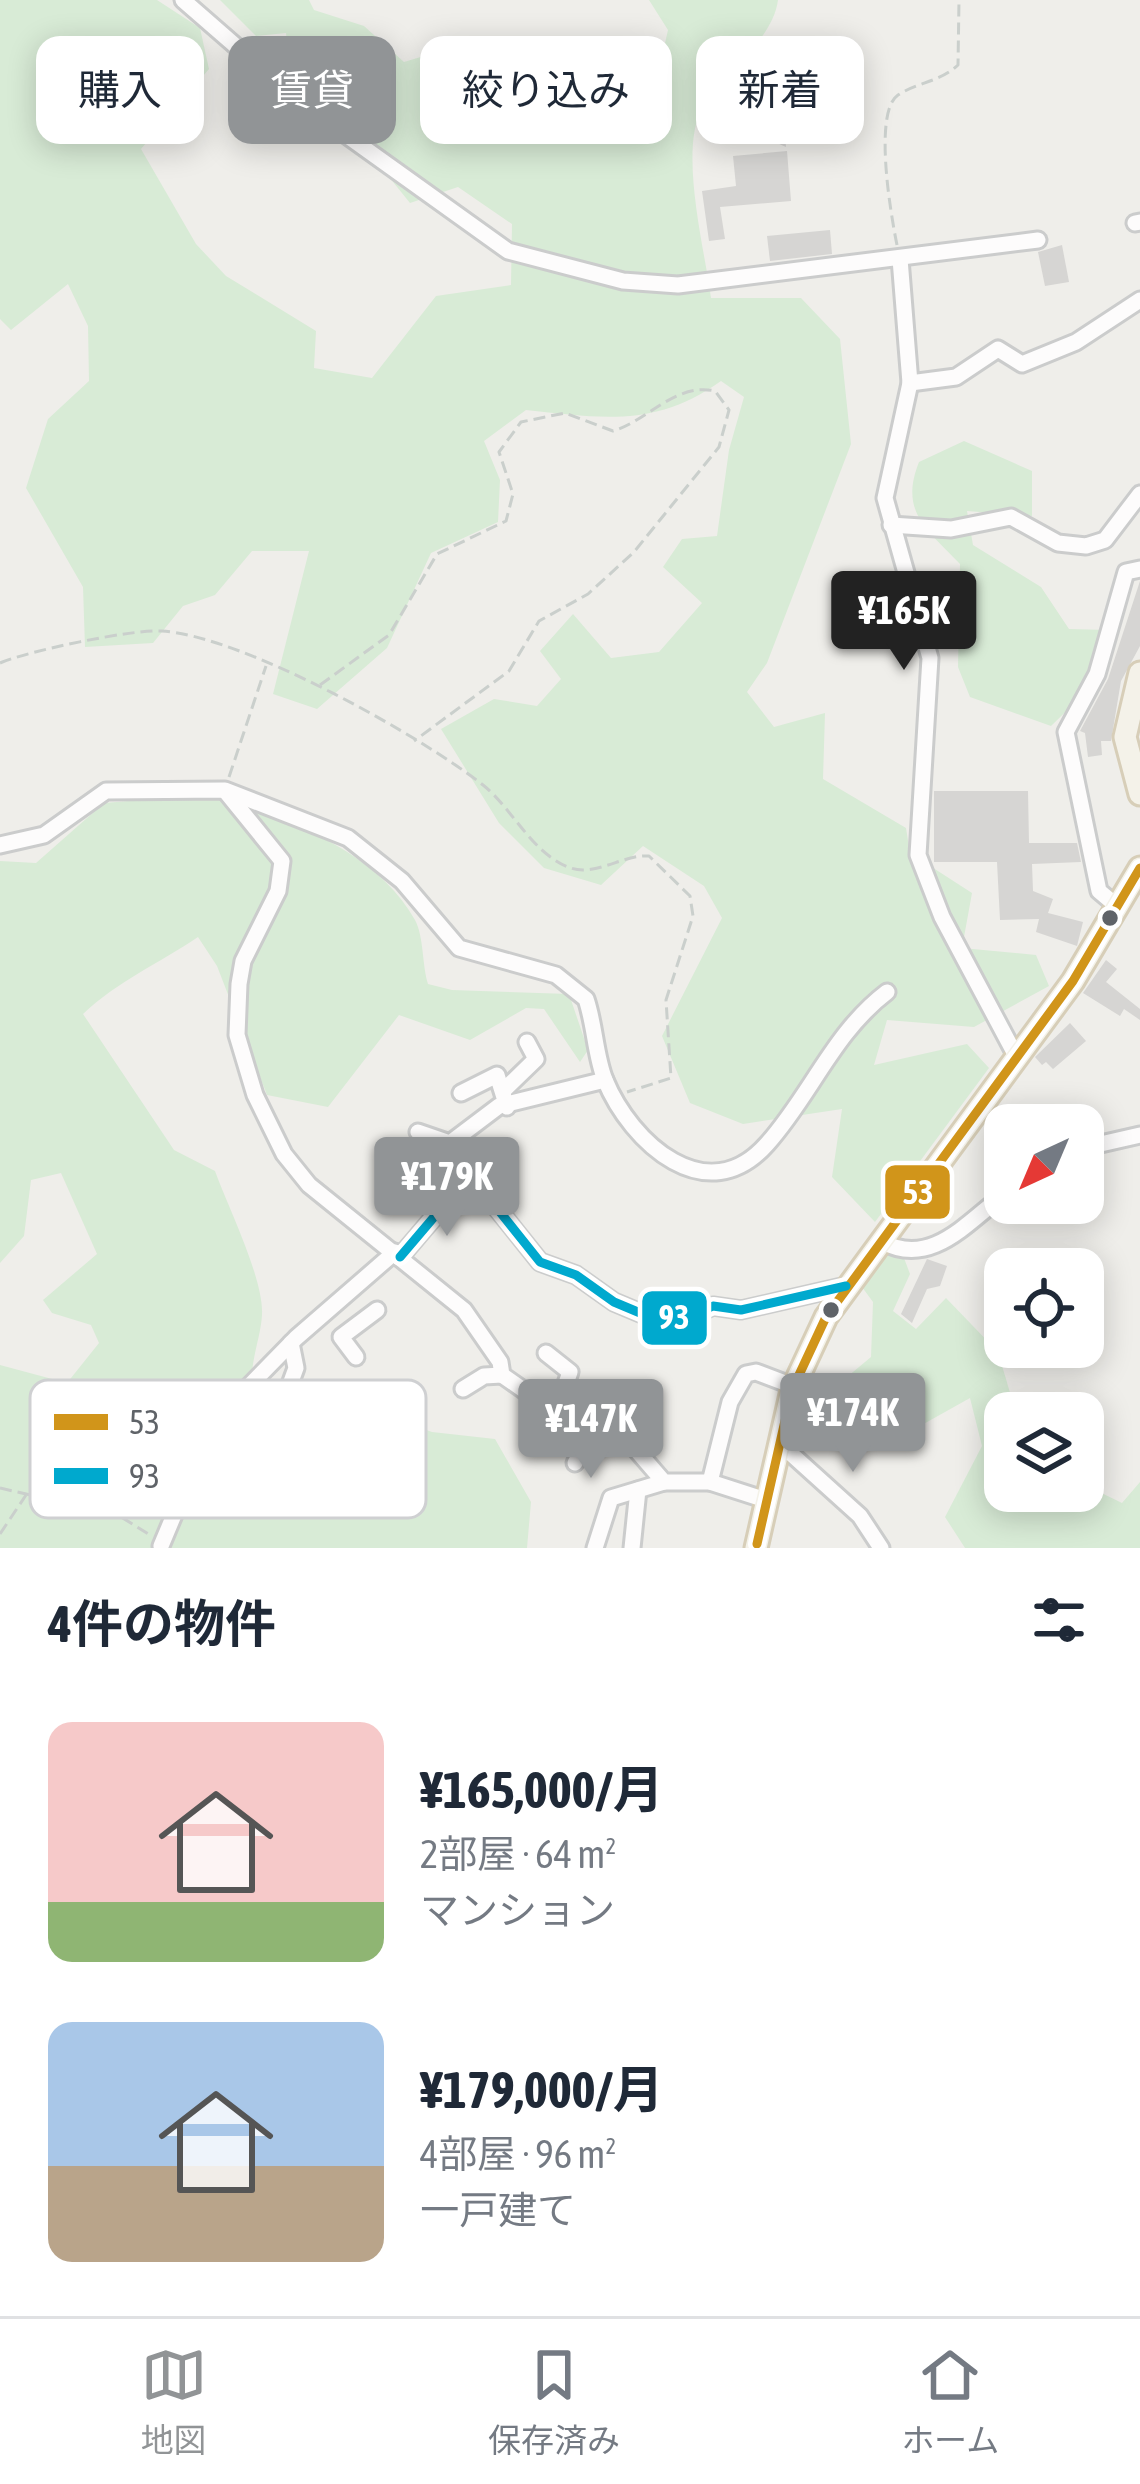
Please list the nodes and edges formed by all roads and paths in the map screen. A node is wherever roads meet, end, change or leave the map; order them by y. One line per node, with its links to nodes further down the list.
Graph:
1 (183, 0): 4 (street)
2 (959, 0): 4 (path)
3 (1038, 240): 4 (street)
4 (900, 259): 6 (street)
5 (1140, 300): 6 (street)
6 (910, 382): 8 (street)
7 (1140, 494): 8 (street)
8 (891, 525): 22 (street)
9 (1140, 569): 19 (street)
10 (0, 663): 11 (path)
11 (267, 664): 13 (path); 15 (path)
12 (1140, 673): 16 (main road)
13 (320, 685): 14 (path); 14 (path)
14 (414, 741): 23 (path)
15 (225, 790): 17 (street); 23 (street); 31 (street)
16 (1140, 794)
17 (0, 845)
18 (1140, 868): 19 (main road)
19 (1118, 907): 22 (main road)
20 (887, 992): 23 (street)
21 (527, 1042): 25 (street)
22 (1016, 1055): 30 (main road)
23 (609, 1088): 25 (street)
24 (460, 1094): 25 (street)
25 (506, 1098): 26 (street)
26 (418, 1132)
27 (1140, 1135): 28 (street)
28 (1104, 1143)
29 (984, 1212): 30 (street)
30 (880, 1241): 32 (main road)
31 (398, 1255): 32 (street); 33 (street); 39 (street)
32 (846, 1286): 42 (main road)
33 (340, 1300): 35 (street); 36 (street)
34 (377, 1310): 35 (street)
35 (358, 1324): 38 (street)
36 (291, 1343): 40 (street); 41 (street)
37 (556, 1355): 44 (street)
38 (356, 1357)
39 (502, 1375): 43 (street); 44 (street)
40 (255, 1380)
41 (290, 1380)
42 (793, 1386): 46 (main road); 49 (street)
43 (463, 1390)
44 (557, 1409): 45 (street)
45 (602, 1414): 47 (street); 48 (street)
46 (778, 1442): 54 (main road); 62 (street)
47 (574, 1463)
48 (664, 1482): 49 (street); 51 (street)
49 (710, 1482): 54 (street)
50 (0, 1488): 52 (path)
51 (638, 1490): 59 (street); 60 (street)
52 (27, 1494): 53 (path); 57 (path)
53 (30, 1495)
54 (766, 1501): 61 (main road)
55 (125, 1518): 58 (path)
56 (172, 1518): 58 (street)
57 (0, 1534)
58 (160, 1546)
59 (595, 1548)
60 (632, 1548)
61 (756, 1548)
62 (881, 1548)

